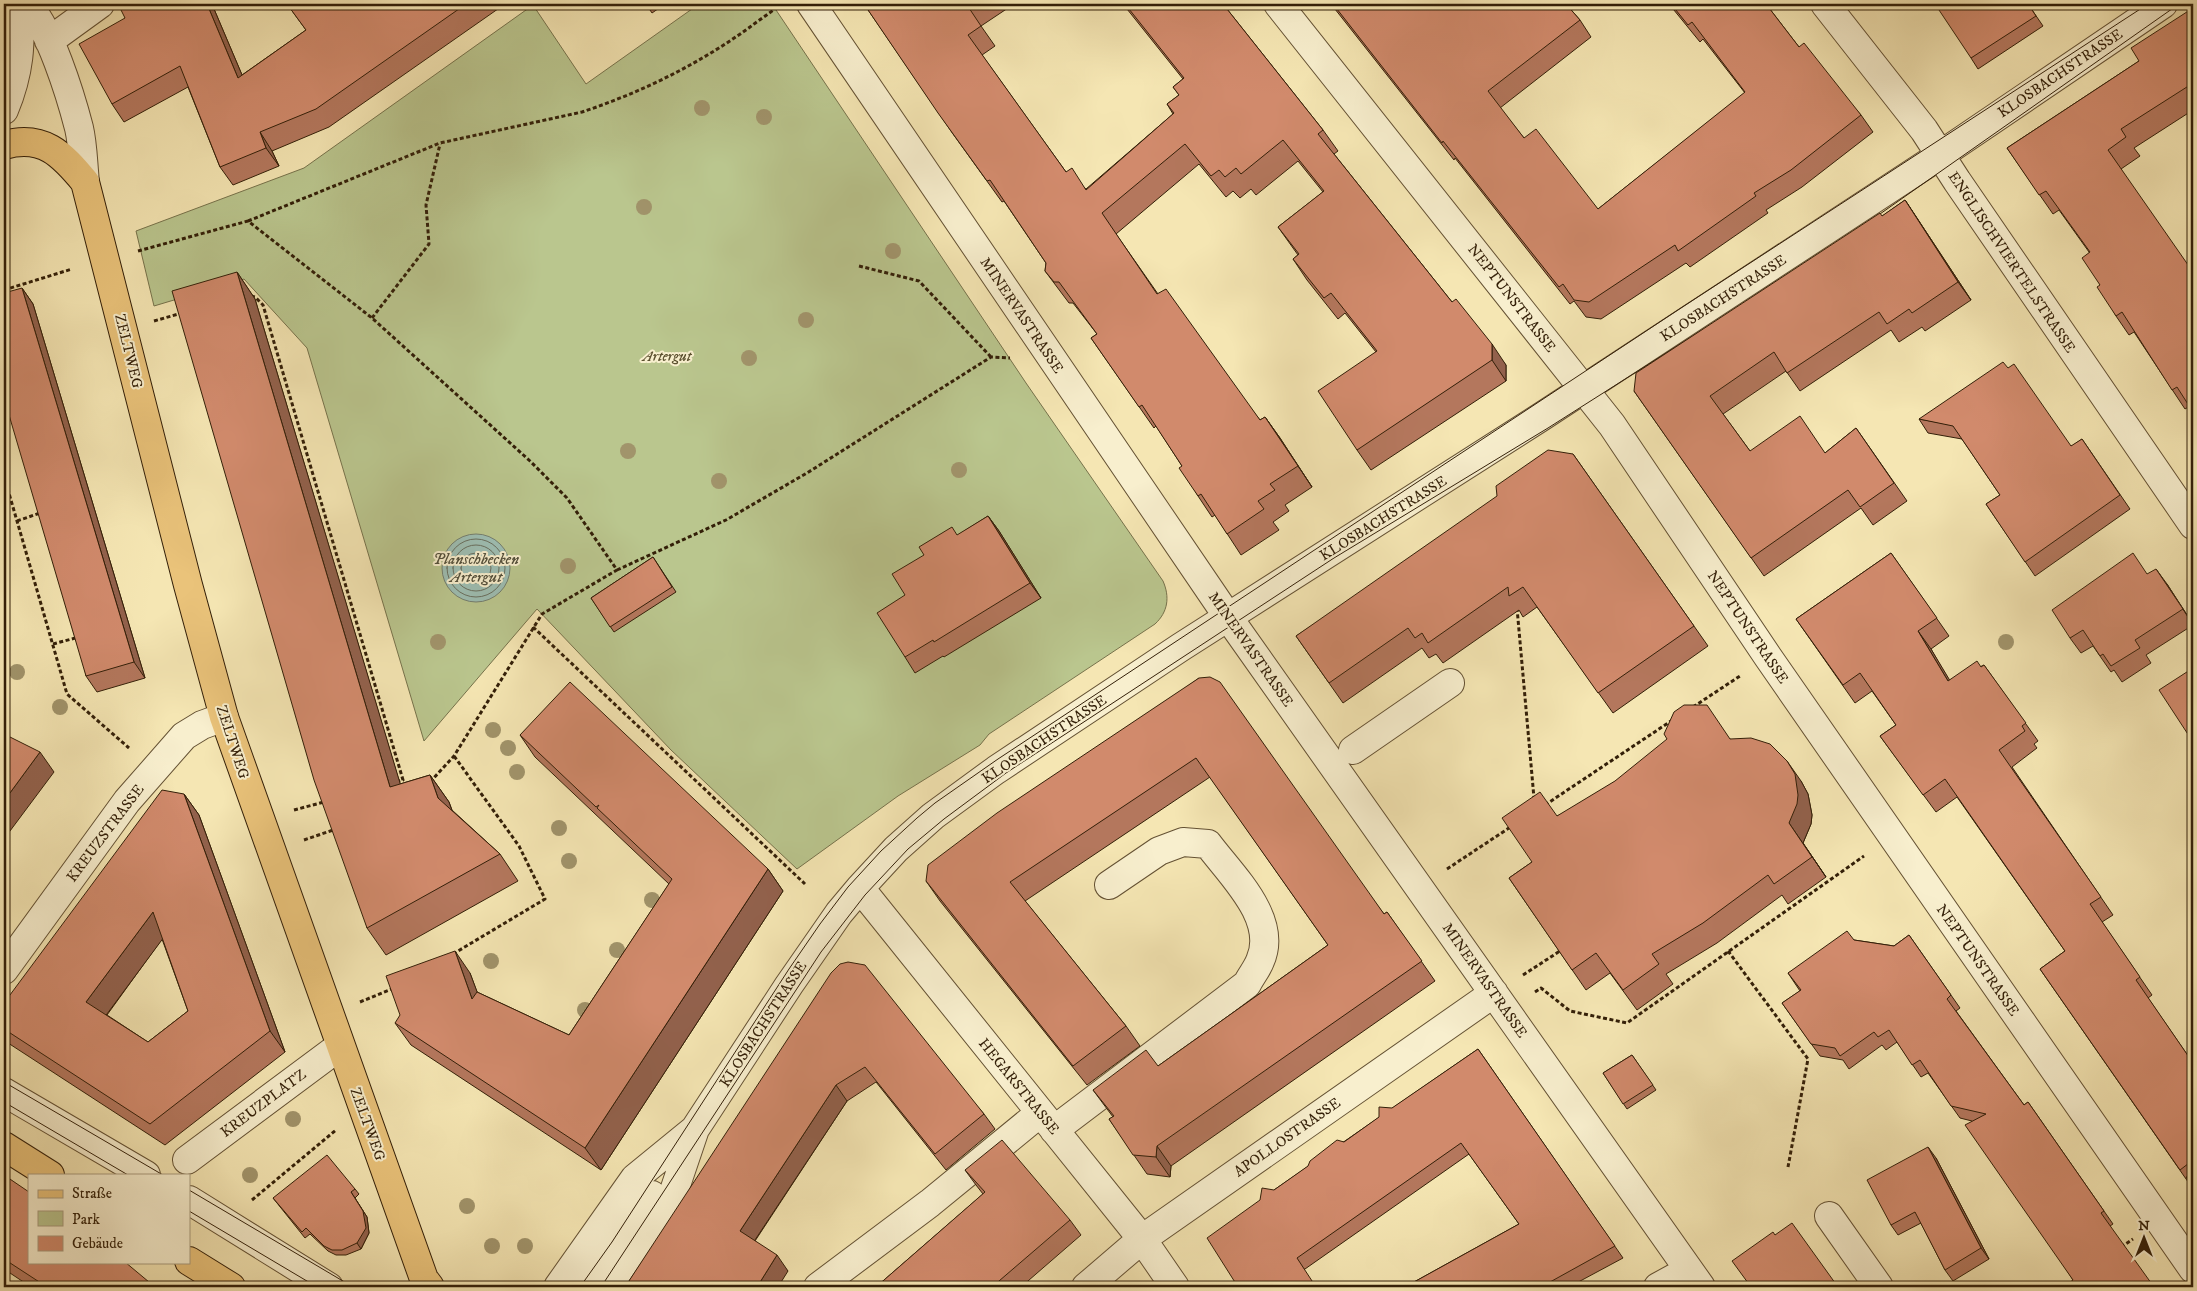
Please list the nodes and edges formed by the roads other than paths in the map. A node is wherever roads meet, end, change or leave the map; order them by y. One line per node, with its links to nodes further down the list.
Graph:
1 (19, 4): 9 (street)
2 (26, 4): 8 (street, ZELTWEG)
3 (100, 4): 8 (street)
4 (1278, 4): 13 (street, NEPTUNSTRASSE)
5 (1825, 4): 11 (street, ENGLISCHVIERTELSTRASSE)
6 (2164, 4): 11 (street, KLOSBACHSTRASSE)
7 (820, 9): 15 (street, MINERVASTRASSE)
8 (49, 40): 12 (street, ZELTWEG)
9 (4, 110)
10 (4, 145): 12 (main road, ZELTWEG)
11 (1939, 156): 13 (street, KLOSBACHSTRASSE); 14 (street, ENGLISCHVIERTELSTRASSE)
12 (85, 182): 17 (main road, ZELTWEG)
13 (1584, 389): 15 (street, KLOSBACHSTRASSE); 35 (street, NEPTUNSTRASSE)
14 (2193, 525)
15 (1228, 617): 20 (street, KLOSBACHSTRASSE); 22 (street, MINERVASTRASSE)
16 (1450, 683): 18 (street)
17 (224, 718): 21 (street, KREUZSTRASSE); 23 (main road, ZELTWEG)
18 (1353, 750)
19 (1109, 885): 25 (street)
20 (860, 888): 25 (street, HEGARSTRASSE); 26 (street, KLOSBACHSTRASSE)
21 (4, 970)
22 (1494, 993): 33 (street, APOLLOSTRASSE); 36 (street, MINERVASTRASSE)
23 (340, 1046): 28 (street, KREUZPLATZ); 39 (main road, ZELTWEG)
24 (4, 1092): 30 (street)
25 (1047, 1122): 33 (street, HEGARSTRASSE); 43 (street)
26 (695, 1129): 40 (street, KLOSBACHSTRASSE); 41 (street); 42 (street, KLOSBACHSTRASSE)
27 (4, 1146): 29 (main road)
28 (187, 1160)
29 (48, 1174)
30 (144, 1174)
31 (190, 1201): 38 (street)
32 (1829, 1216): 47 (street)
33 (1142, 1238): 44 (street, APOLLOSTRASSE); 45 (street, HEGARSTRASSE)
34 (190, 1262): 37 (main road)
35 (2193, 1269)
36 (1695, 1278): 46 (street)
37 (231, 1287)
38 (329, 1287)
39 (430, 1287)
40 (558, 1287)
41 (592, 1287)
42 (616, 1287)
43 (818, 1287)
44 (1086, 1287)
45 (1175, 1287)
46 (1658, 1287)
47 (1879, 1287)

